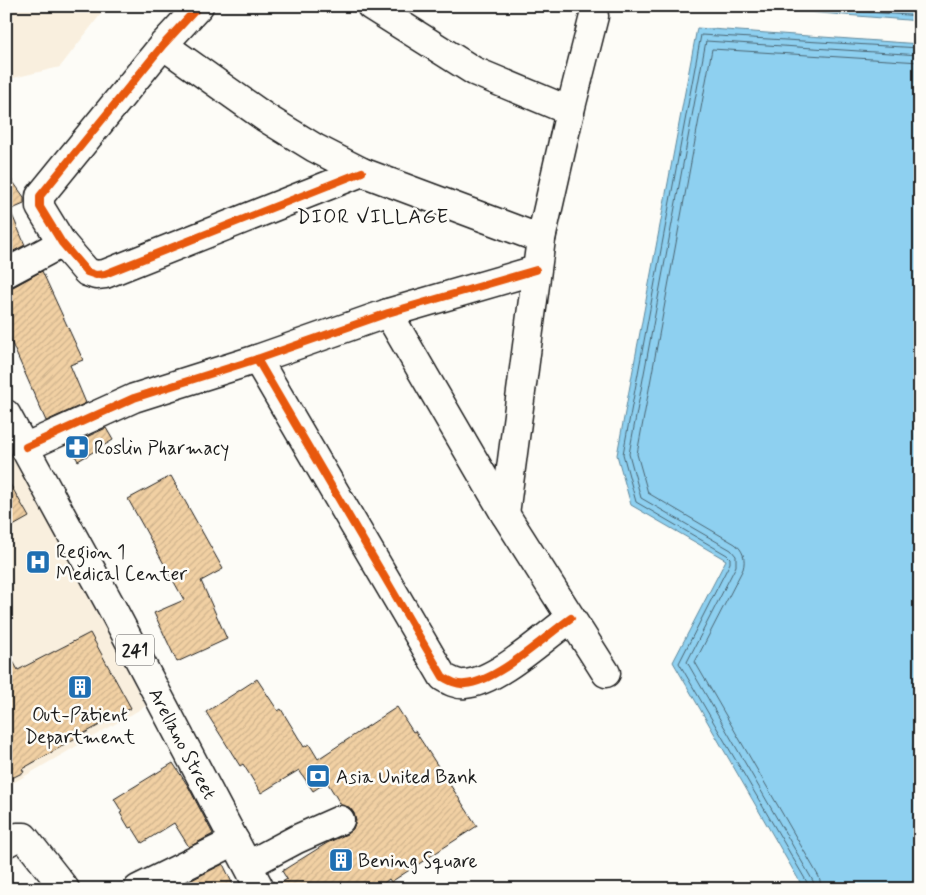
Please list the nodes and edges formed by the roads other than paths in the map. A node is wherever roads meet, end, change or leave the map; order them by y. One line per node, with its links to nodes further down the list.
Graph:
1 (199, 6): 4 (main road)
2 (371, 6): 5 (main road)
3 (594, 16): 5 (main road)
4 (164, 45): 6 (main road); 8 (main road)
5 (570, 111): 7 (main road)
6 (362, 172): 7 (main road); 8 (main road)
7 (541, 239): 9 (main road)
8 (62, 243): 10 (main road)
9 (536, 270): 11 (main road); 15 (main road)
10 (6, 273)
11 (388, 312): 12 (main road); 15 (main road)
12 (257, 359): 14 (main road); 16 (main road)
13 (6, 414): 14 (main road, Arellano Street / 241)
14 (26, 447): 19 (main road, Arellano Street / 241)
15 (505, 514): 16 (main road)
16 (570, 618): 17 (main road)
17 (606, 673)
18 (340, 820): 21 (main road)
19 (235, 841): 21 (main road, Arellano Street / 241); 23 (main road)
20 (6, 843): 22 (main road)
21 (248, 865): 24 (main road, Arellano Street / 241)
22 (65, 889)
23 (138, 889)
24 (260, 889)

